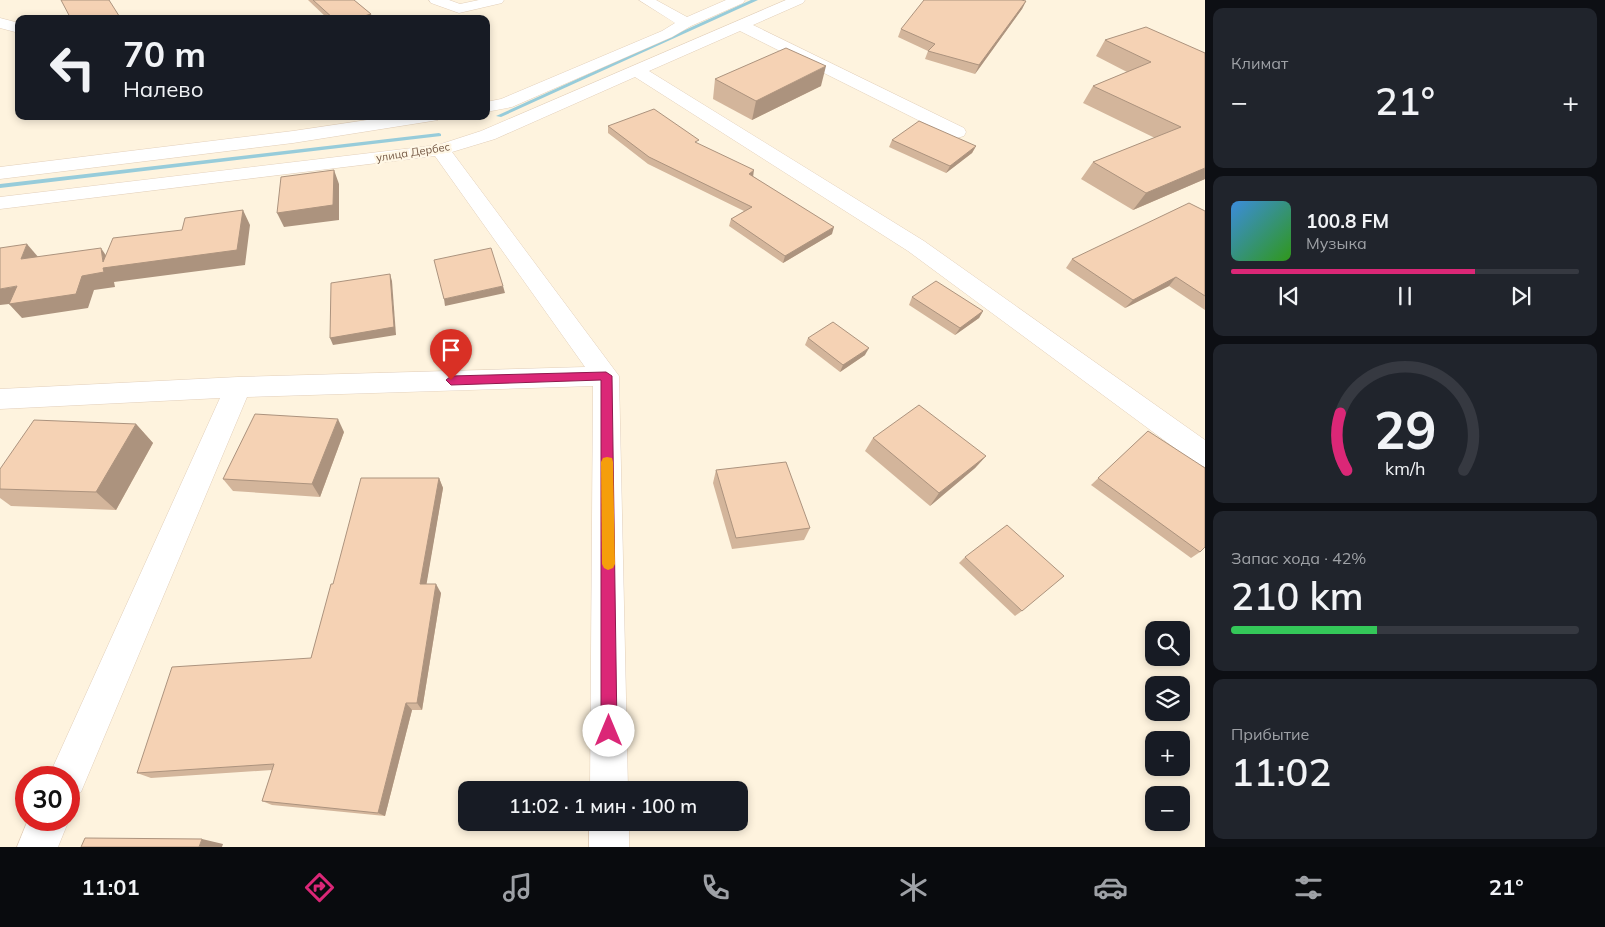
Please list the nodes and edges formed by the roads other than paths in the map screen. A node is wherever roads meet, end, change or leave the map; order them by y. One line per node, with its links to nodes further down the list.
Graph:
1 (436, 0): 2 (street)
2 (497, 0)
3 (646, 0): 7 (street)
4 (738, 0): 7 (street)
5 (798, 0): 8 (street, улица Дербес)
6 (0, 23): 9 (street)
7 (686, 23): 11 (street)
8 (740, 25): 10 (street, улица Дербес); 14 (street)
9 (15, 27)
10 (636, 70): 15 (street, улица Дербес); 22 (street)
11 (490, 106)
12 (392, 120): 17 (street)
13 (476, 120): 15 (street)
14 (957, 132)
15 (488, 135): 16 (street, улица Дербес)
16 (440, 150): 18 (street, улица Дербес); 19 (street)
17 (0, 172)
18 (0, 203)
19 (606, 376): 20 (street); 24 (street)
20 (238, 387): 21 (street); 23 (street)
21 (0, 399)
22 (1205, 455)
23 (72, 766)
24 (609, 781)
25 (44, 831): 27 (street)
26 (609, 831): 28 (street)
27 (37, 847)
28 (609, 847)

